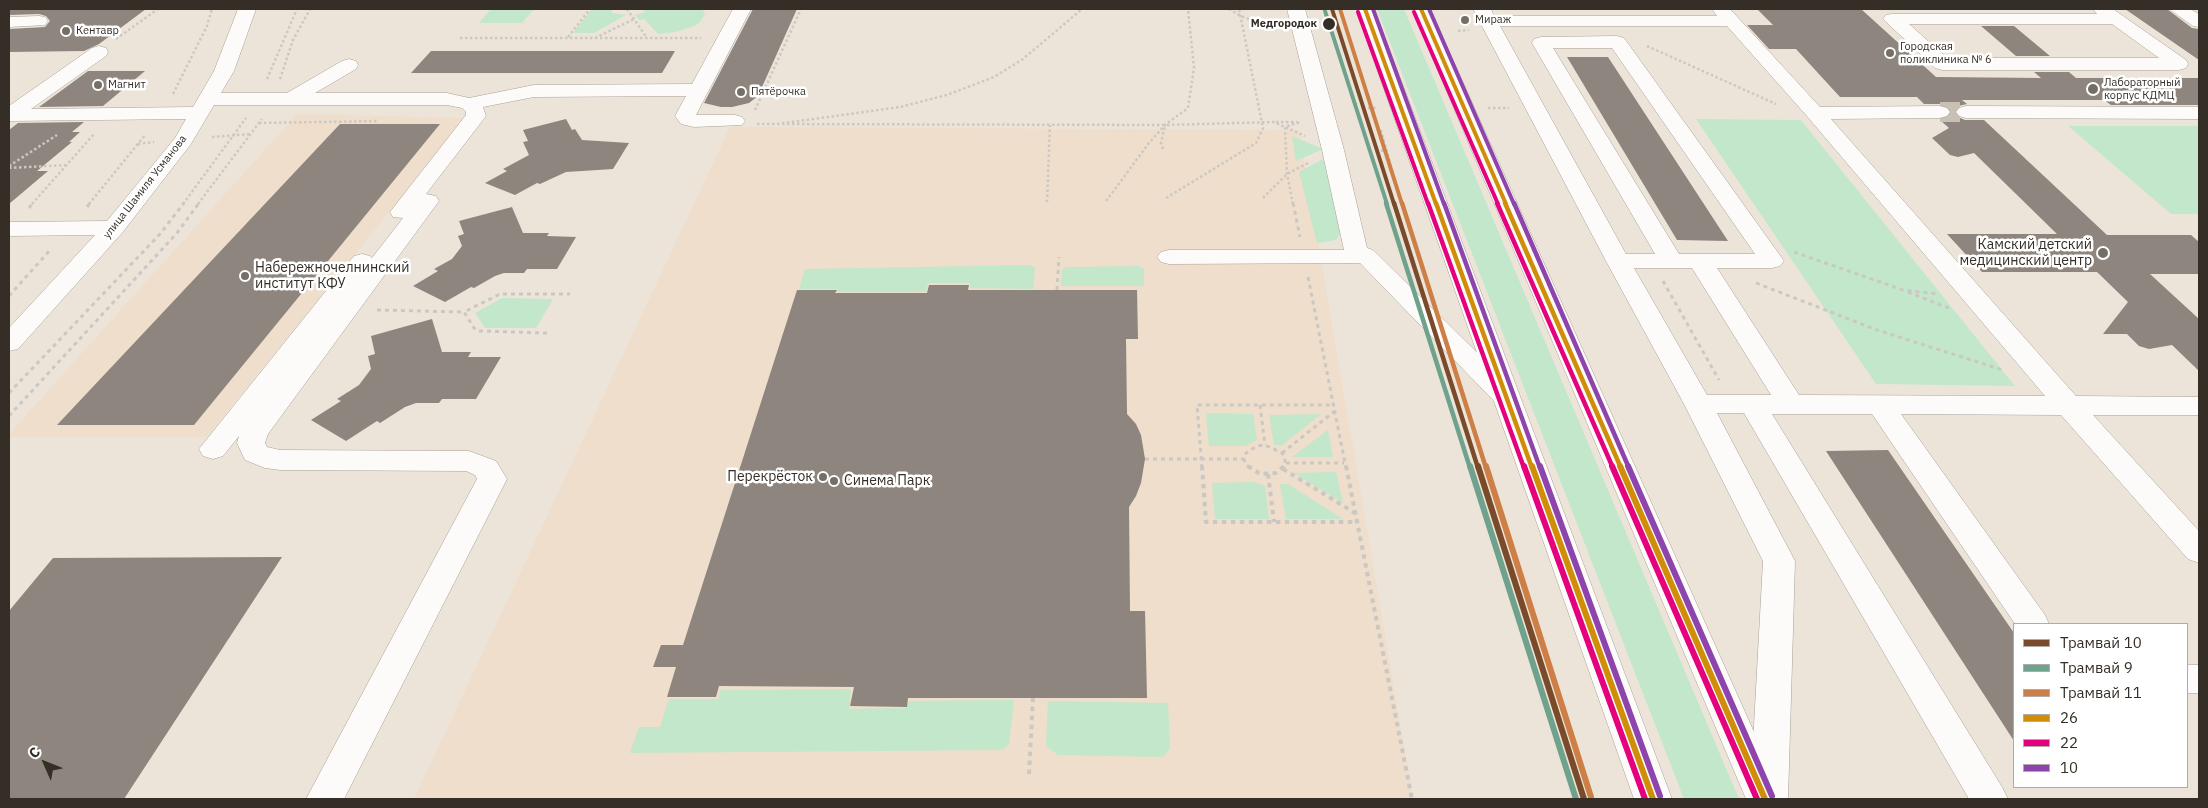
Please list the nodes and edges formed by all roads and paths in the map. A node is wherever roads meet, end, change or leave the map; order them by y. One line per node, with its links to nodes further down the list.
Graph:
1 (158, 9): 35 (path)
2 (212, 9): 49 (path)
3 (247, 9): 40 (street, улица Шамиля Усманова)
4 (297, 9): 38 (path)
5 (310, 9): 38 (path)
6 (590, 9): 27 (path)
7 (627, 9): 22 (path)
8 (742, 9): 30 (street)
9 (801, 9): 50 (path)
10 (1082, 9): 58 (path)
11 (1188, 9): 60 (path)
12 (1229, 9): 21 (path)
13 (1239, 9): 21 (path)
14 (1296, 9): 31 (street)
15 (1365, 9): 102 (street)
16 (1421, 9): 133 (street)
17 (2178, 9): 25 (street)
18 (2109, 14): 18 (street)
19 (1485, 15): 20 (street); 33 (street)
20 (1726, 15): 43 (street)
21 (1241, 16): 31 (path); 54 (path)
22 (634, 19): 28 (path); 29 (path)
23 (9, 22): 24 (street)
24 (39, 22)
25 (2199, 22)
26 (460, 38): 27 (path)
27 (568, 38): 28 (path)
28 (594, 38): 29 (path)
29 (647, 38): 30 (path)
30 (726, 38): 37 (street)
31 (1303, 39): 68 (street)
32 (1617, 42): 34 (street); 43 (path); 83 (street)
33 (1501, 44): 34 (street); 88 (street)
34 (1541, 44): 89 (street)
35 (99, 52): 51 (street)
36 (349, 65): 38 (street)
37 (699, 90): 39 (street); 53 (street)
38 (275, 99): 39 (street); 40 (street); 56 (path); 63 (path)
39 (469, 104): 77 (street)
40 (203, 106): 49 (street); 80 (street, улица Шамиля Усманова)
41 (1363, 108): 42 (path)
42 (1379, 108)
43 (1814, 112): 44 (street); 95 (street)
44 (1940, 112)
45 (1966, 112): 46 (street)
46 (2199, 113)
47 (89, 114): 48 (street); 51 (street); 72 (path)
48 (113, 114): 49 (street); 71 (path)
49 (161, 114): 66 (path)
50 (754, 114)
51 (9, 115)
52 (385, 121): 56 (path)
53 (742, 122): 58 (path)
54 (1262, 122): 60 (path); 61 (path); 75 (path)
55 (1302, 122): 61 (path)
56 (259, 123): 62 (path)
57 (1381, 124): 70 (path)
58 (764, 125): 59 (path)
59 (1050, 125): 60 (path); 79 (path)
60 (1165, 125): 67 (path); 78 (path)
61 (1285, 127): 68 (path); 73 (path)
62 (251, 134): 63 (path); 112 (path)
63 (235, 135): 64 (path); 101 (path)
64 (207, 137)
65 (157, 142): 66 (path)
66 (138, 144): 82 (path)
67 (1163, 149)
68 (1333, 150): 73 (path); 87 (street)
69 (1376, 150): 70 (path)
70 (1386, 151): 74 (path)
71 (67, 164): 72 (path); 81 (path)
72 (9, 167)
73 (1287, 174): 76 (path); 86 (path)
74 (1397, 188)
75 (1166, 198)
76 (1262, 198)
77 (409, 201): 96 (street); 114 (street)
78 (1106, 201)
79 (1047, 202)
80 (114, 228): 82 (street); 99 (street, улица Шамиля Усманова)
81 (9, 229): 82 (street)
82 (68, 230): 94 (path)
83 (1756, 238): 90 (street); 95 (path)
84 (1059, 257): 92 (path)
85 (1169, 257): 86 (street)
86 (1304, 257): 87 (street); 105 (path)
87 (1357, 257): 102 (street)
88 (1618, 261): 89 (street); 103 (street)
89 (1671, 261): 90 (street)
90 (1700, 261): 107 (street)
91 (1756, 283): 100 (path)
92 (1057, 290)
93 (570, 294): 97 (path)
94 (9, 296)
95 (1976, 299): 110 (street)
96 (349, 310): 97 (path); 130 (street)
97 (464, 312): 98 (path)
98 (547, 334)
99 (9, 343)
100 (2005, 370)
101 (9, 394)
102 (1506, 396): 132 (street)
103 (1698, 404): 106 (street); 133 (street)
104 (1260, 405): 105 (path); 113 (path); 117 (path)
105 (1334, 405): 111 (path)
106 (1753, 405): 107 (street); 134 (street)
107 (1792, 405): 108 (street)
108 (1881, 406): 110 (street); 127 (street)
109 (2199, 406): 110 (street)
110 (2070, 407): 126 (street)
111 (1335, 411): 115 (path); 120 (path)
112 (9, 416)
113 (1265, 445): 115 (path); 118 (path)
114 (213, 449)
115 (1282, 453): 119 (path)
116 (1144, 459): 117 (path)
117 (1201, 459): 118 (path); 124 (path)
118 (1244, 459): 122 (path)
119 (1286, 463): 120 (path); 121 (path)
120 (1344, 463): 123 (path)
121 (1283, 469): 122 (path); 123 (path)
122 (1268, 474): 124 (path)
123 (1355, 513): 125 (path)
124 (1274, 522): 125 (path)
125 (1357, 522): 131 (path)
126 (2199, 551)
127 (2032, 623)
128 (1033, 698): 129 (path)
129 (1029, 774)
130 (325, 799)
131 (1412, 799)
132 (1653, 799)
133 (1767, 799)
134 (1989, 799)

